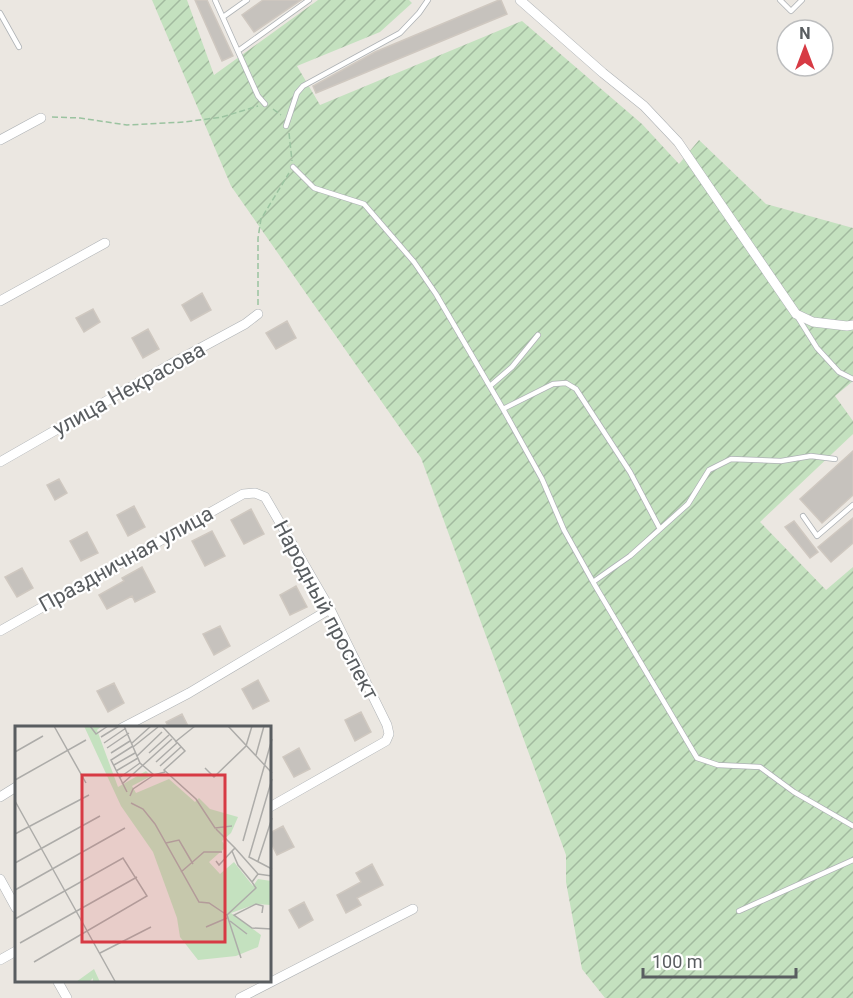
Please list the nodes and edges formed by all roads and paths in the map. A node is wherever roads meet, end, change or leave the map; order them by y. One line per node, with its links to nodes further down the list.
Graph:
1 (215, 0): 9 (lane)
2 (247, 0): 9 (lane)
3 (309, 0): 11 (lane)
4 (428, 0): 14 (lane)
5 (520, 0): 20 (street)
6 (780, 0): 7 (lane)
7 (802, 0)
8 (0, 13): 10 (lane)
9 (223, 17): 11 (lane)
10 (19, 47)
11 (237, 51): 12 (lane)
12 (265, 104): 13 (path); 14 (path)
13 (41, 118): 15 (street)
14 (286, 126): 16 (path)
15 (0, 140)
16 (293, 167): 19 (path); 24 (lane)
17 (105, 243): 18 (street)
18 (0, 301)
19 (258, 314): 27 (street, улица Некрасова)
20 (796, 314): 21 (street); 23 (lane)
21 (853, 326)
22 (538, 335): 24 (lane)
23 (853, 380)
24 (490, 386): 25 (lane)
25 (503, 409): 31 (lane); 32 (lane)
26 (835, 459): 31 (lane)
27 (0, 462)
28 (255, 493): 33 (street, Народный проспект); 34 (street, Праздничная улица)
29 (853, 505): 30 (lane)
30 (803, 516)
31 (660, 529): 32 (lane)
32 (593, 582): 39 (lane)
33 (330, 609): 35 (street); 38 (street, Народный проспект)
34 (0, 631)
35 (126, 726)
36 (15, 788): 37 (street)
37 (0, 797)
38 (272, 806)
39 (853, 826)
40 (853, 860): 44 (lane)
41 (0, 879): 42 (street)
42 (15, 906)
43 (413, 909): 47 (street)
44 (739, 911)
45 (15, 952): 46 (street)
46 (0, 960)
47 (272, 982)
48 (59, 983): 50 (street)
49 (269, 983): 51 (street)
50 (67, 998)
51 (240, 998)

